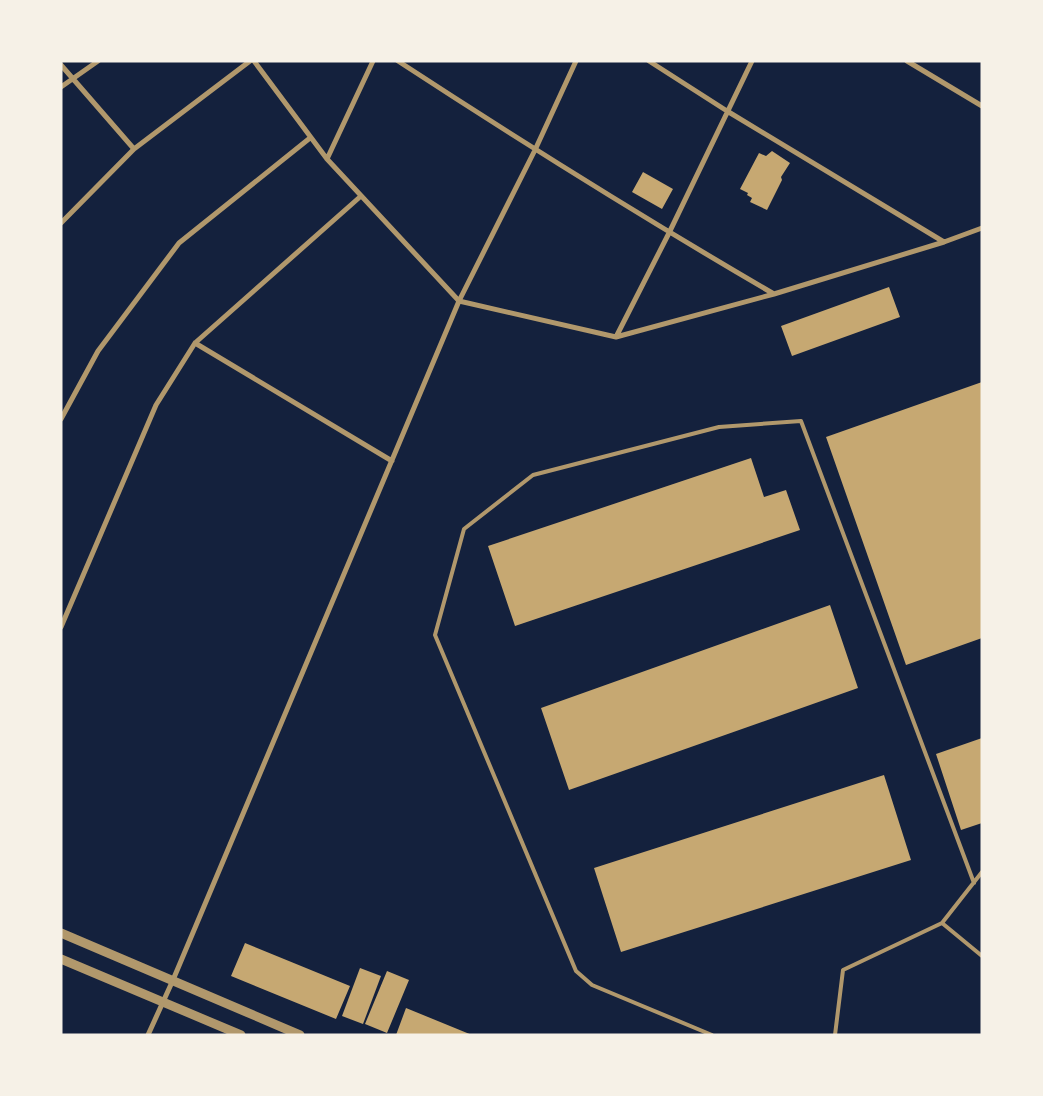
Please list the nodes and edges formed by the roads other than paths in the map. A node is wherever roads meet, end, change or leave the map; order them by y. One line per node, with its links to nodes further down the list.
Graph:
1 (98, 61): 11 (street)
2 (250, 61): 16 (street)
3 (254, 61): 15 (street)
4 (373, 61): 18 (street)
5 (398, 61): 17 (street)
6 (576, 61): 17 (street)
7 (649, 61): 14 (street)
8 (752, 61): 14 (street)
9 (907, 61): 13 (street)
10 (61, 65): 11 (street)
11 (73, 80): 12 (street); 16 (street)
12 (61, 87)
13 (982, 106)
14 (727, 111): 22 (street); 23 (street)
15 (310, 138): 18 (street); 28 (street)
16 (134, 149): 20 (street)
17 (535, 150): 22 (street); 25 (street)
18 (327, 159): 19 (street)
19 (361, 196): 25 (street); 27 (street)
20 (61, 223)
21 (982, 228): 23 (street)
22 (669, 233): 24 (street); 26 (street)
23 (944, 242): 24 (street)
24 (774, 294): 26 (street)
25 (459, 301): 26 (street); 29 (street)
26 (616, 337)
27 (195, 343): 29 (street); 30 (street)
28 (61, 419)
29 (392, 461): 37 (street)
30 (61, 627)
31 (982, 872): 32 (lane)
32 (974, 883): 33 (lane); 42 (lane)
33 (942, 923): 35 (lane); 43 (lane)
34 (61, 933): 37 (street)
35 (982, 956)
36 (61, 959): 38 (street)
37 (173, 980): 38 (street); 41 (street)
38 (163, 1002): 39 (street); 40 (street)
39 (148, 1035)
40 (242, 1035)
41 (300, 1035)
42 (712, 1035)
43 (835, 1035)

